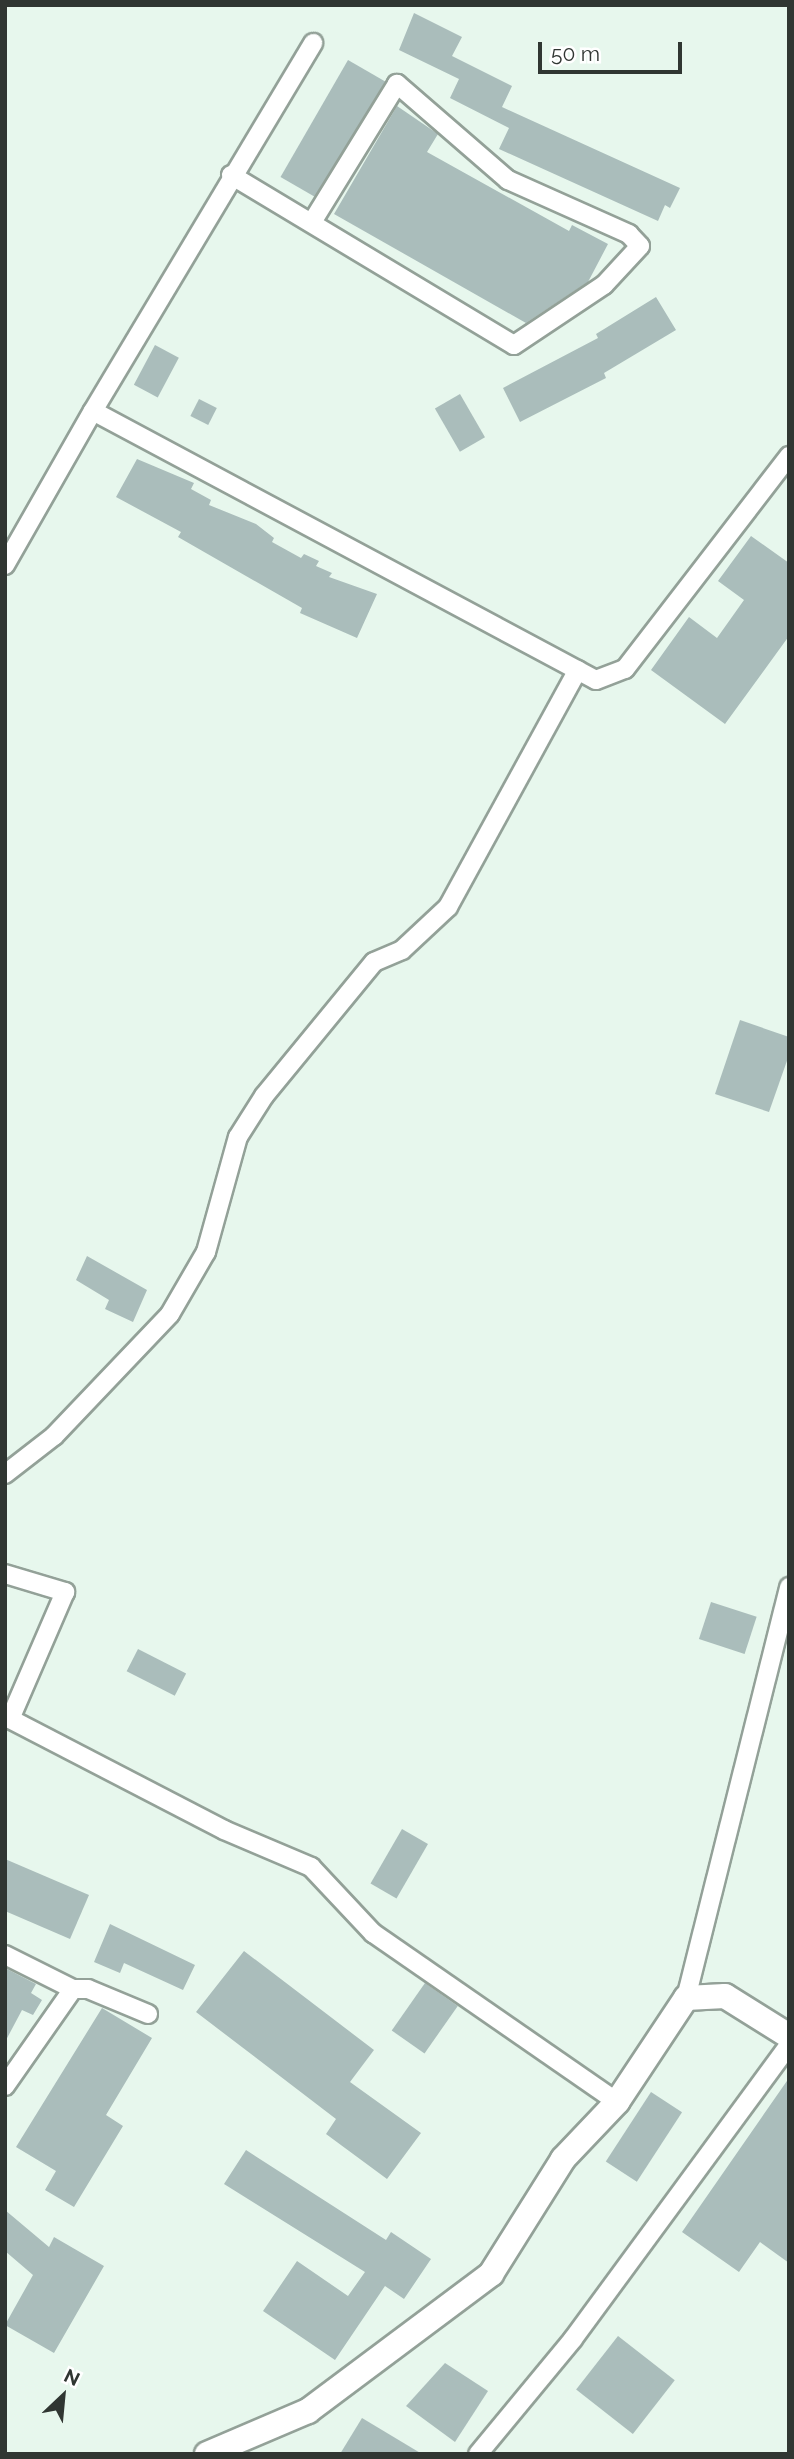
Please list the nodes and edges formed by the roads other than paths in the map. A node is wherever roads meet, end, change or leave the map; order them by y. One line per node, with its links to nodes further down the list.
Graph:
1 (313, 43): 2 (street)
2 (231, 175): 3 (street); 4 (street)
3 (312, 222): 3 (street)
4 (93, 411): 6 (street); 7 (street)
5 (789, 456): 7 (street)
6 (5, 565)
7 (578, 670): 8 (street)
8 (5, 1474)
9 (5, 1574): 18 (street)
10 (789, 1587): 13 (street)
11 (5, 1955): 12 (street)
12 (73, 1989): 14 (street); 17 (street)
13 (686, 1998): 15 (street); 18 (street)
14 (148, 2014)
15 (789, 2036)
16 (789, 2045): 20 (street)
17 (5, 2086)
18 (617, 2102): 19 (street)
19 (207, 2454)
20 (478, 2454)

